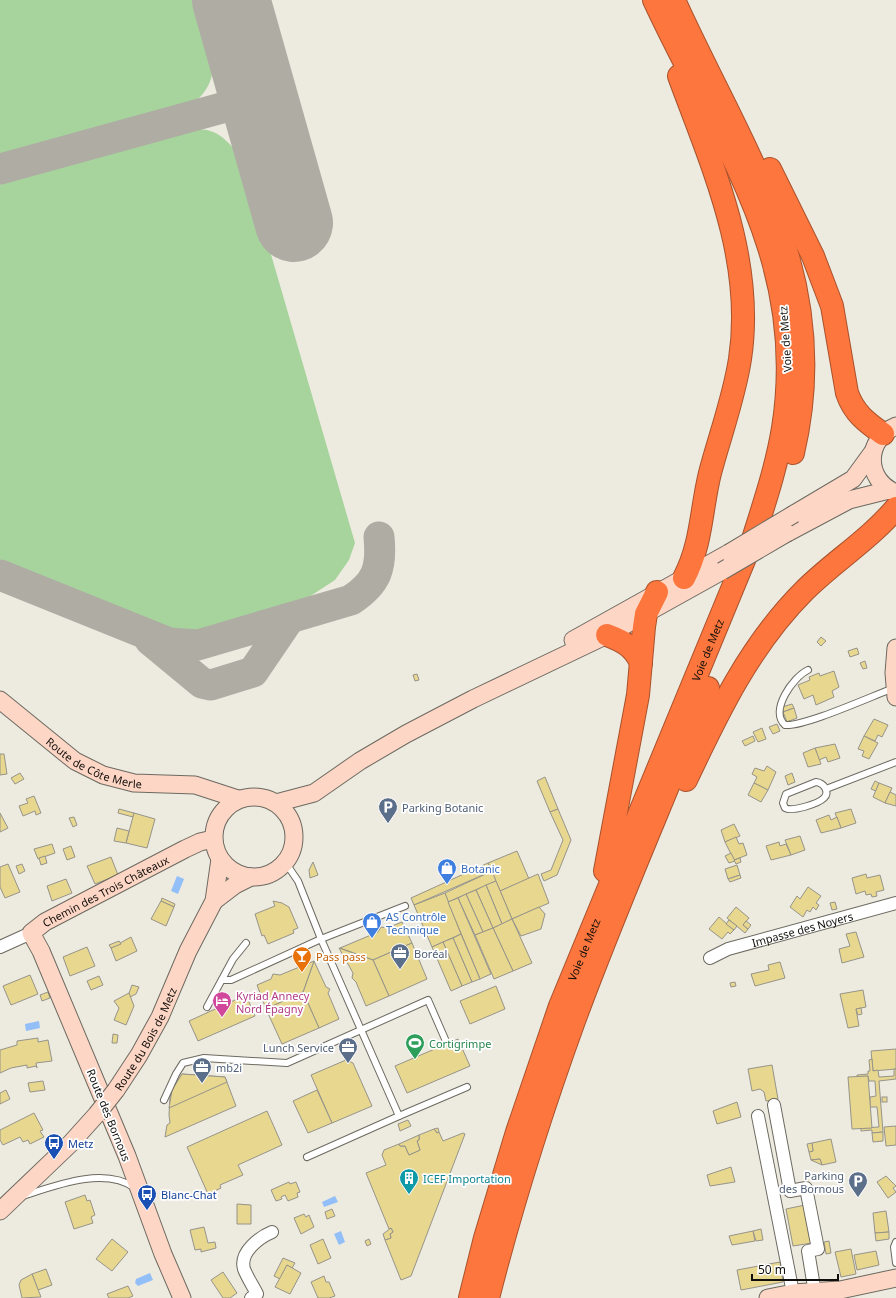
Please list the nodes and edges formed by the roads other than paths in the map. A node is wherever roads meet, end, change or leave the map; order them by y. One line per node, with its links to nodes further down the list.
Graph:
1 (653, 0): 6 (highway); 31 (highway, Voie de Metz)
2 (675, 0): 3 (highway); 39 (highway, Voie de Metz)
3 (889, 430): 4 (main road)
4 (872, 453): 5 (main road); 6 (main road, bridge)
5 (894, 497): 8 (main road, bridge); 39 (highway)
6 (684, 578): 7 (main road)
7 (657, 592): 8 (highway); 14 (main road)
8 (646, 614): 9 (main road); 11 (highway)
9 (607, 635): 11 (highway); 14 (main road)
10 (896, 648): 13 (main road)
11 (642, 663): 31 (highway)
12 (808, 670): 13 (lane)
13 (896, 691)
14 (473, 699): 19 (main road)
15 (0, 700): 17 (main road, Route de Côte Merle)
16 (896, 762): 18 (lane)
17 (202, 788): 20 (main road, Route de Côte Merle); 22 (main road)
18 (826, 789): 18 (lane)
19 (314, 793): 21 (main road); 23 (main road)
20 (238, 799): 21 (main road); 22 (main road)
21 (276, 803): 23 (main road)
22 (218, 819): 24 (main road)
23 (292, 825): 26 (main road)
24 (213, 839): 25 (main road); 32 (main road, Chemin des Trois Châteaux)
25 (220, 859): 27 (main road); 28 (main road, Route du Bois de Metz)
26 (285, 862): 27 (main road); 33 (lane)
27 (250, 877): 28 (main road, Route du Bois de Metz)
28 (214, 901): 49 (main road, Route du Bois de Metz, bridge)
29 (896, 903): 36 (street, Impasse des Noyers)
30 (404, 906): 33 (lane)
31 (592, 928): 58 (highway, Voie de Metz)
32 (31, 934): 35 (street, Chemin des Trois Châteaux); 48 (main road, Route des Bornous)
33 (321, 939): 37 (lane); 40 (lane)
34 (246, 943): 37 (lane)
35 (0, 947)
36 (710, 958)
37 (222, 980): 38 (lane)
38 (207, 1007)
39 (574, 1019): 59 (highway, Voie de Metz)
40 (362, 1030): 41 (lane); 43 (lane); 45 (lane)
41 (445, 1039)
42 (467, 1087): 45 (lane)
43 (164, 1100)
44 (774, 1105): 55 (street)
45 (399, 1116): 47 (lane)
46 (758, 1116): 54 (street)
47 (307, 1157)
48 (139, 1191): 49 (lane); 57 (main road, Route des Bornous)
49 (6, 1206)
50 (272, 1232): 56 (street)
51 (896, 1242): 52 (lane)
52 (896, 1263)
53 (896, 1278): 55 (main road)
54 (793, 1293): 55 (main road); 60 (main road)
55 (815, 1293)
56 (258, 1297)
57 (182, 1298)
58 (470, 1298)
59 (488, 1298)
60 (768, 1298)

